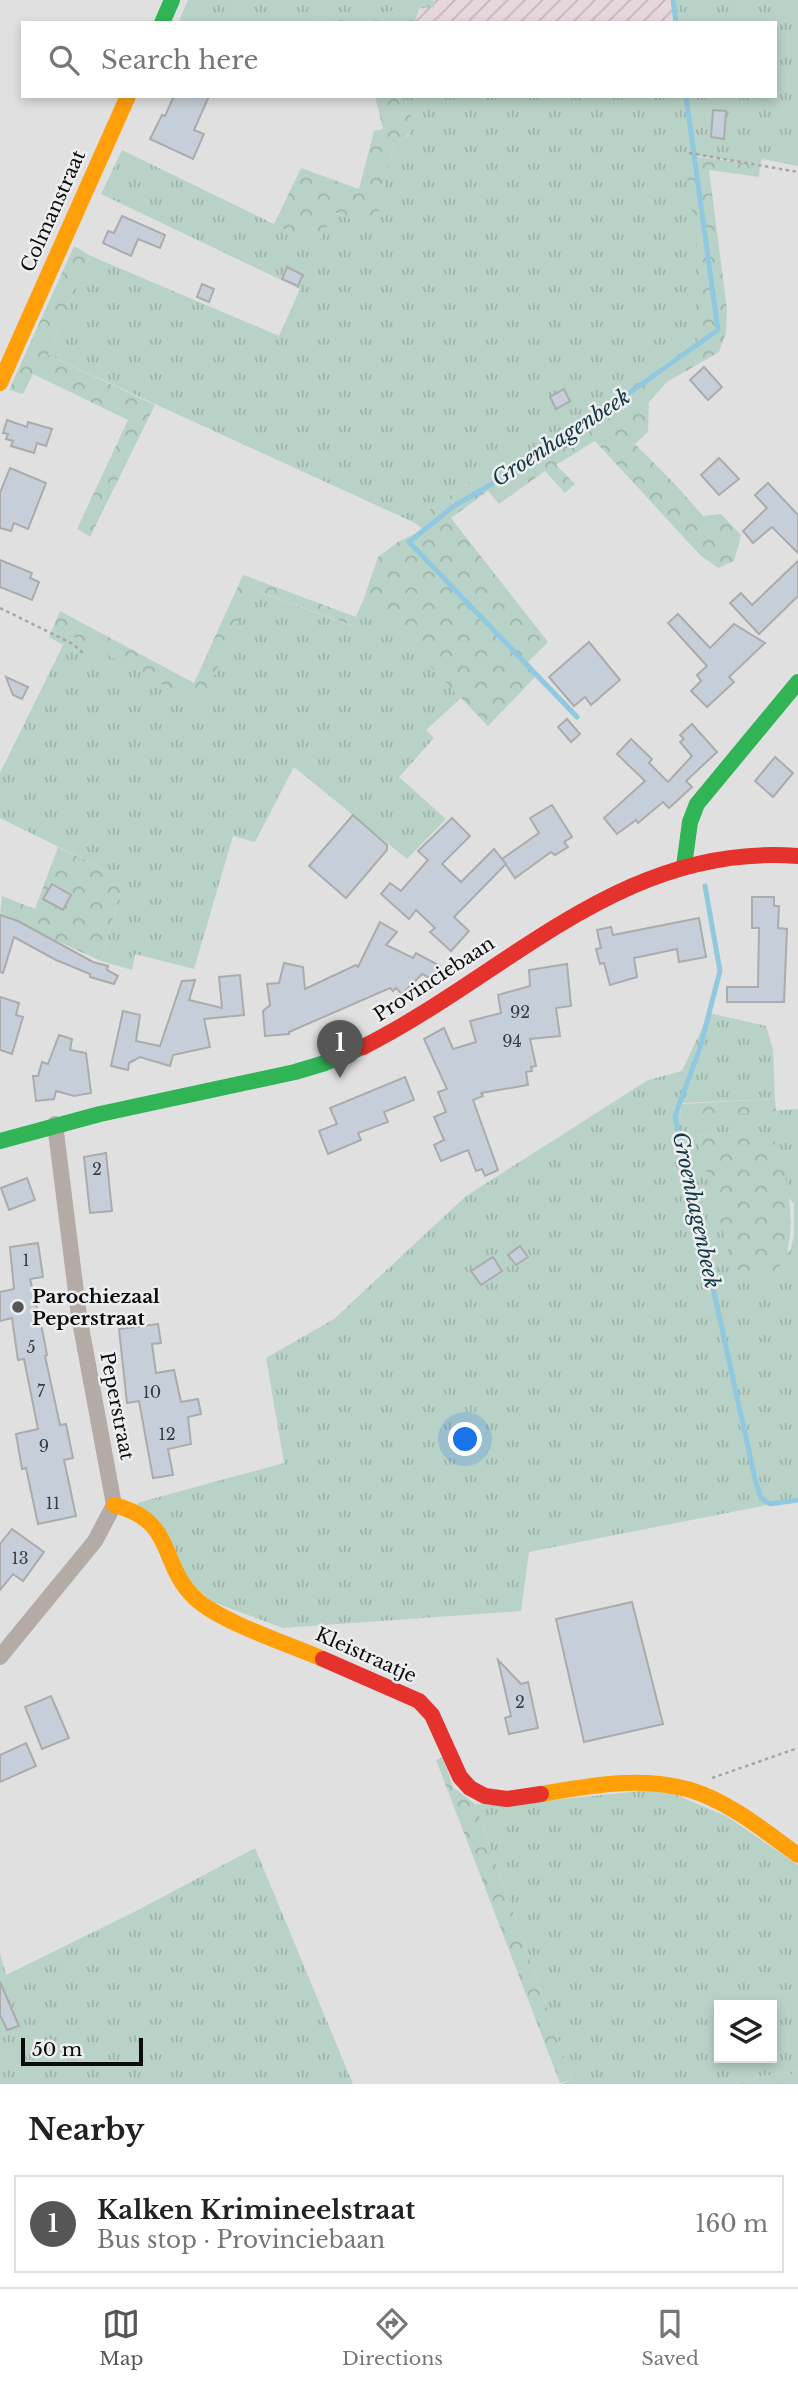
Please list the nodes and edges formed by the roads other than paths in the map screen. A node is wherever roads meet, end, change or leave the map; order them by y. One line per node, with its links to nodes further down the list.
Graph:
1 (172, 0): 2 (main road)
2 (163, 21)
3 (127, 98): 4 (main road, Colmanstraat)
4 (0, 383)
5 (798, 682): 7 (main road)
6 (798, 856): 7 (main road, Provinciebaan)
7 (684, 866): 8 (main road, Provinciebaan)
8 (55, 1124): 9 (main road, Provinciebaan); 10 (street, Peperstraat)
9 (0, 1141)
10 (114, 1506): 11 (street); 12 (main road, Kleistraatje)
11 (0, 1657)
12 (798, 1855)

